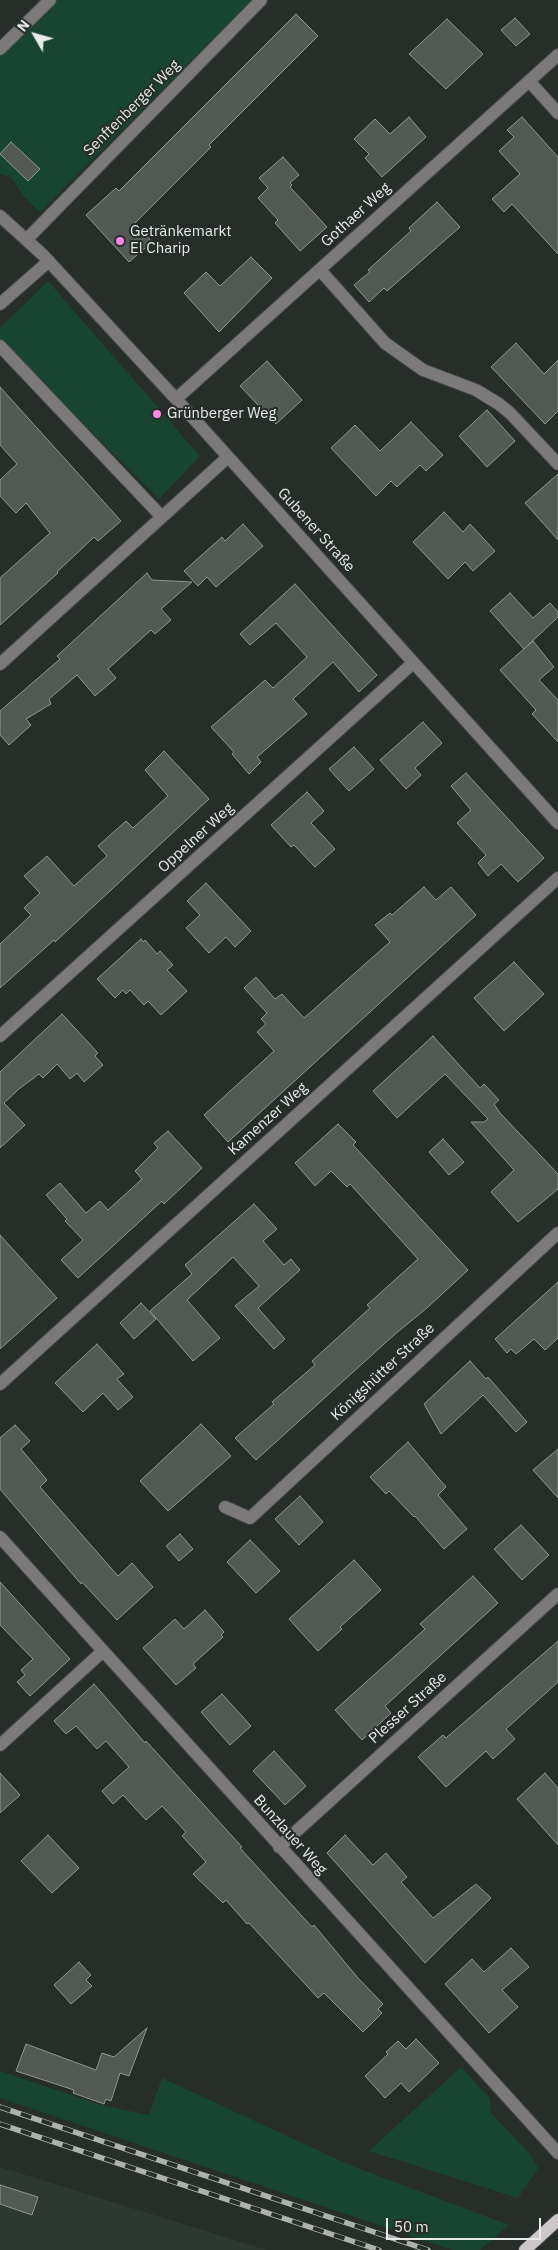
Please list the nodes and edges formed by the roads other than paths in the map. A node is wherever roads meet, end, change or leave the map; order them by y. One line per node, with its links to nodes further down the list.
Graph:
1 (50, 0): 3 (street)
2 (261, 0): 8 (street, Senftenberger Weg)
3 (0, 49)
4 (558, 54): 5 (street, Gothaer Weg)
5 (529, 81): 6 (street); 10 (street, Gothaer Weg)
6 (558, 113)
7 (0, 216): 8 (street, Gubener Straße)
8 (27, 239): 9 (street, Gubener Straße)
9 (49, 261): 11 (street); 13 (street, Gubener Straße)
10 (320, 270): 13 (street, Gothaer Weg); 15 (street)
11 (0, 304)
12 (0, 346): 16 (street)
13 (176, 399): 14 (street, Gubener Straße)
14 (228, 457): 16 (street); 17 (street, Gubener Straße)
15 (558, 464)
16 (162, 516): 18 (street)
17 (413, 663): 19 (street, Gubener Straße); 21 (street, Oppelner Weg)
18 (0, 664)
19 (558, 823)
20 (558, 878): 23 (street, Kamenzer Weg)
21 (0, 1036)
22 (558, 1233): 24 (street, Königshütter Straße)
23 (0, 1384)
24 (225, 1507)
25 (0, 1537): 27 (street, Bunzlauer Weg)
26 (558, 1594): 29 (street, Plesser Straße)
27 (102, 1652): 28 (street); 29 (street, Bunzlauer Weg)
28 (0, 1745)
29 (279, 1847): 30 (street, Bunzlauer Weg)
30 (558, 2153)
31 (558, 2220): 32 (main road)
32 (525, 2250)

